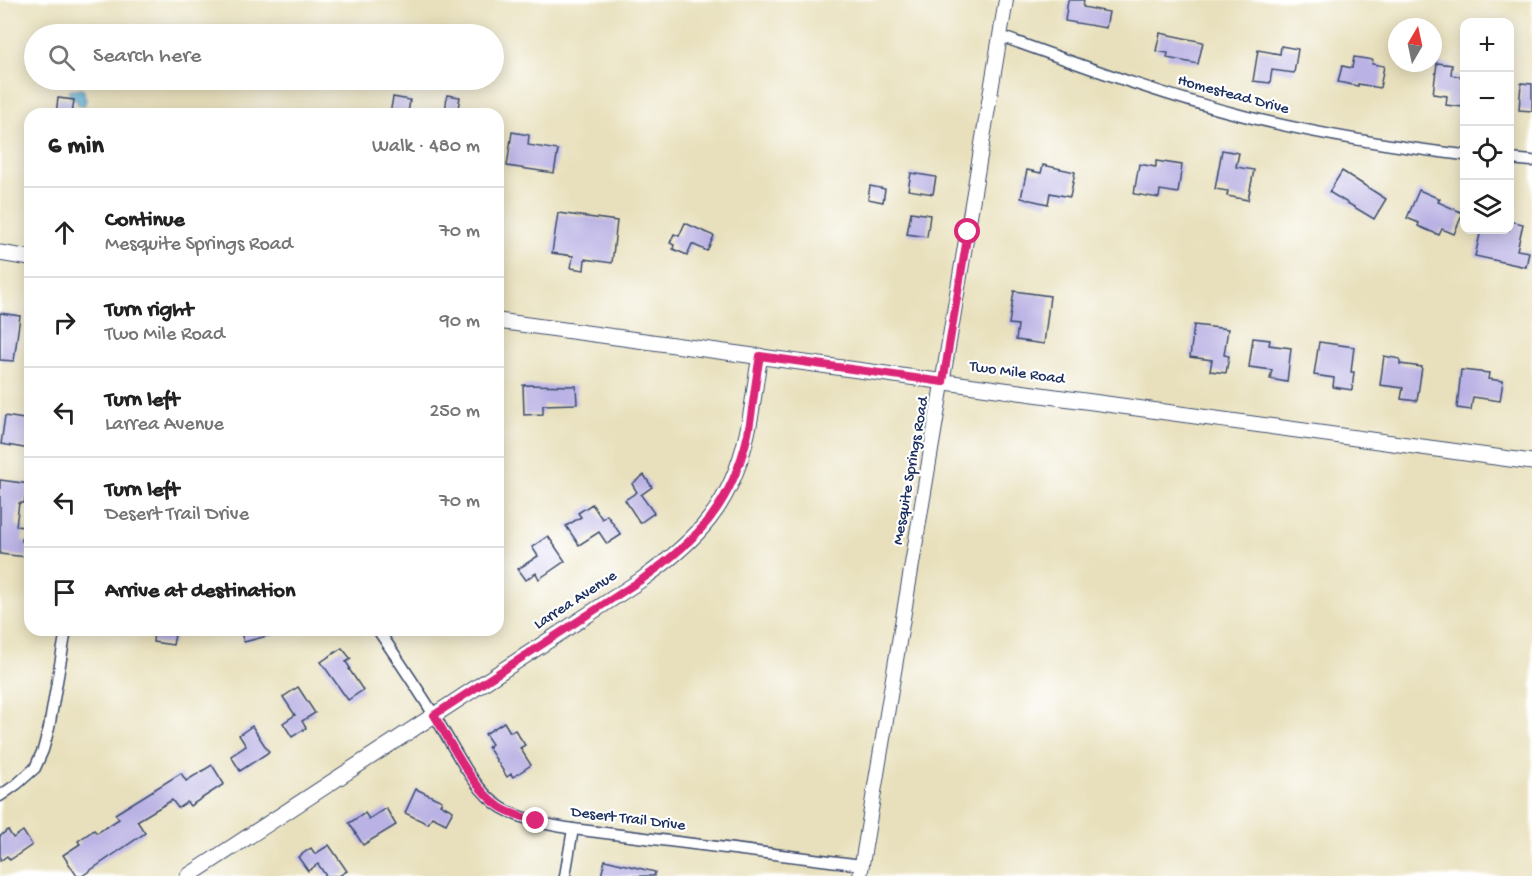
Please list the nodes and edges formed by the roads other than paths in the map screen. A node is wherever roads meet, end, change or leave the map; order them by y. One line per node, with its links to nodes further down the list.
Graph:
1 (1006, 0): 2 (street, Mesquite Springs Road)
2 (1000, 36): 3 (street, Homestead Drive); 10 (street, Mesquite Springs Road)
3 (1460, 154)
4 (1514, 159): 5 (street)
5 (1532, 161)
6 (0, 254): 7 (main road)
7 (24, 257)
8 (504, 322): 9 (main road, Two Mile Road)
9 (760, 356): 10 (main road, Two Mile Road); 14 (main road, Larrea Avenue)
10 (943, 382): 11 (main road, Two Mile Road); 17 (street, Mesquite Springs Road)
11 (1532, 462)
12 (65, 636): 15 (street)
13 (382, 636): 14 (street, Desert Trail Drive)
14 (434, 715): 16 (street, Desert Trail Drive); 18 (main road, Larrea Avenue)
15 (0, 796)
16 (573, 829): 17 (street, Desert Trail Drive); 19 (street)
17 (861, 870)
18 (188, 876)
19 (565, 876)

